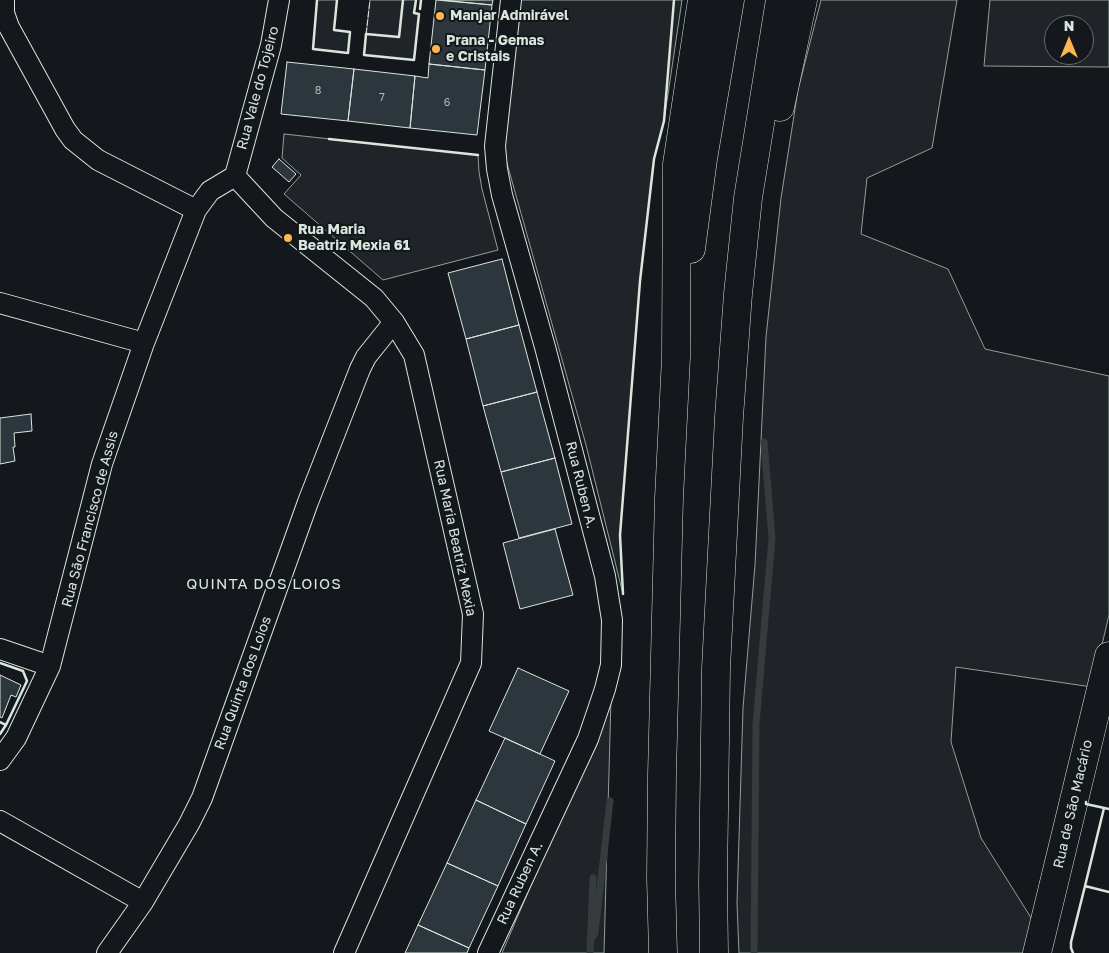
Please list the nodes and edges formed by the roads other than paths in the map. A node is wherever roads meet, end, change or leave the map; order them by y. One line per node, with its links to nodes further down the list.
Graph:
1 (4, 0): 9 (street)
2 (279, 0): 8 (street, Rua Vale do Tojeiro)
3 (511, 0): 23 (street, Rua Ruben A.)
4 (702, 0): 14 (main road)
5 (730, 0): 14 (main road)
6 (780, 0): 10 (main road)
7 (803, 0): 10 (main road)
8 (235, 176): 9 (street, Rua São Francisco de Assis); 12 (street, Rua Maria Beatriz Mexia)
9 (196, 210): 13 (street, Rua São Francisco de Assis)
10 (738, 294): 25 (main road)
11 (0, 303): 13 (street)
12 (394, 322): 20 (street, Rua Quinta dos Loios); 22 (street, Rua Maria Beatriz Mexia)
13 (144, 343): 17 (street, Rua São Francisco de Assis)
14 (676, 357): 24 (main road)
15 (0, 649): 17 (street)
16 (1109, 656): 26 (main road, Rua de São Macário)
17 (50, 666): 18 (street, Rua São Francisco de Assis)
18 (0, 760)
19 (0, 822): 20 (street)
20 (143, 902): 21 (street, Rua Quinta dos Loios)
21 (107, 953)
22 (344, 953)
23 (488, 953)
24 (663, 953)
25 (714, 953)
26 (1038, 953)

